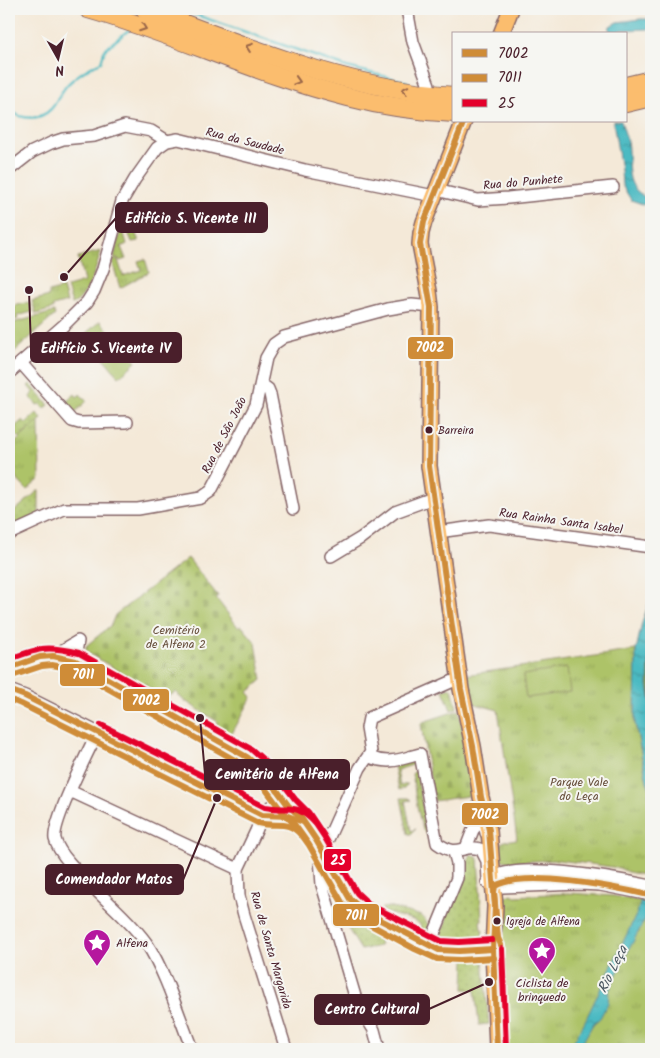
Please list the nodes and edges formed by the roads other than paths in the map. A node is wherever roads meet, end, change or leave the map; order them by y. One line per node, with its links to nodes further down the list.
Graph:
1 (145, 9): 9 (highway, one-way to 1)
2 (407, 9): 7 (street)
3 (511, 9): 5 (main road)
4 (92, 10): 12 (highway, one-way to 12)
5 (501, 32)
6 (651, 80): 8 (highway)
7 (429, 85)
8 (628, 86)
9 (452, 96)
10 (651, 97): 11 (highway)
11 (628, 103)
12 (452, 113)
13 (464, 122): 17 (main road)
14 (167, 141): 15 (street); 17 (street, Rua da Saudade); 19 (street)
15 (9, 170)
16 (613, 187): 17 (street, Rua do Punhete)
17 (435, 193): 18 (main road)
18 (431, 307): 21 (street, Rua de São João); 23 (main road)
19 (21, 363): 20 (street); 22 (street)
20 (9, 374)
21 (261, 384): 24 (street); 26 (street, Rua de São João)
22 (127, 422)
23 (432, 498): 25 (main road); 28 (street)
24 (293, 509)
25 (438, 532): 27 (street, Rua Rainha Santa Isabel); 33 (main road)
26 (9, 534)
27 (651, 547)
28 (331, 556)
29 (53, 656): 30 (street); 30 (street); 31 (street)
30 (76, 661): 39 (street)
31 (20, 664): 32 (street); 34 (street)
32 (9, 668)
33 (460, 678): 36 (street); 38 (main road)
34 (10, 686): 35 (street)
35 (97, 733): 37 (street); 39 (street)
36 (369, 757): 43 (street); 44 (street)
37 (70, 791): 45 (street); 57 (street)
38 (481, 798): 40 (main road); 42 (main road)
39 (277, 810): 43 (street); 45 (street, Rua de Santa Margarida)
40 (481, 823): 41 (street); 42 (main road)
41 (466, 848): 42 (street); 44 (street)
42 (487, 850): 47 (street); 48 (main road)
43 (322, 851): 55 (street); 59 (street)
44 (454, 852): 55 (street)
45 (238, 869): 58 (street, Rua de Santa Margarida)
46 (526, 872): 47 (street); 49 (street); 50 (street)
47 (510, 873): 48 (street)
48 (490, 882): 52 (street); 54 (main road); 56 (main road)
49 (623, 885): 50 (street); 51 (street); 53 (street)
50 (528, 886): 52 (street)
51 (651, 886)
52 (511, 888): 54 (street)
53 (651, 895)
54 (494, 901): 56 (main road)
55 (429, 946): 56 (street)
56 (492, 949): 60 (main road)
57 (192, 1049)
58 (286, 1049)
59 (379, 1049)
60 (497, 1049)

